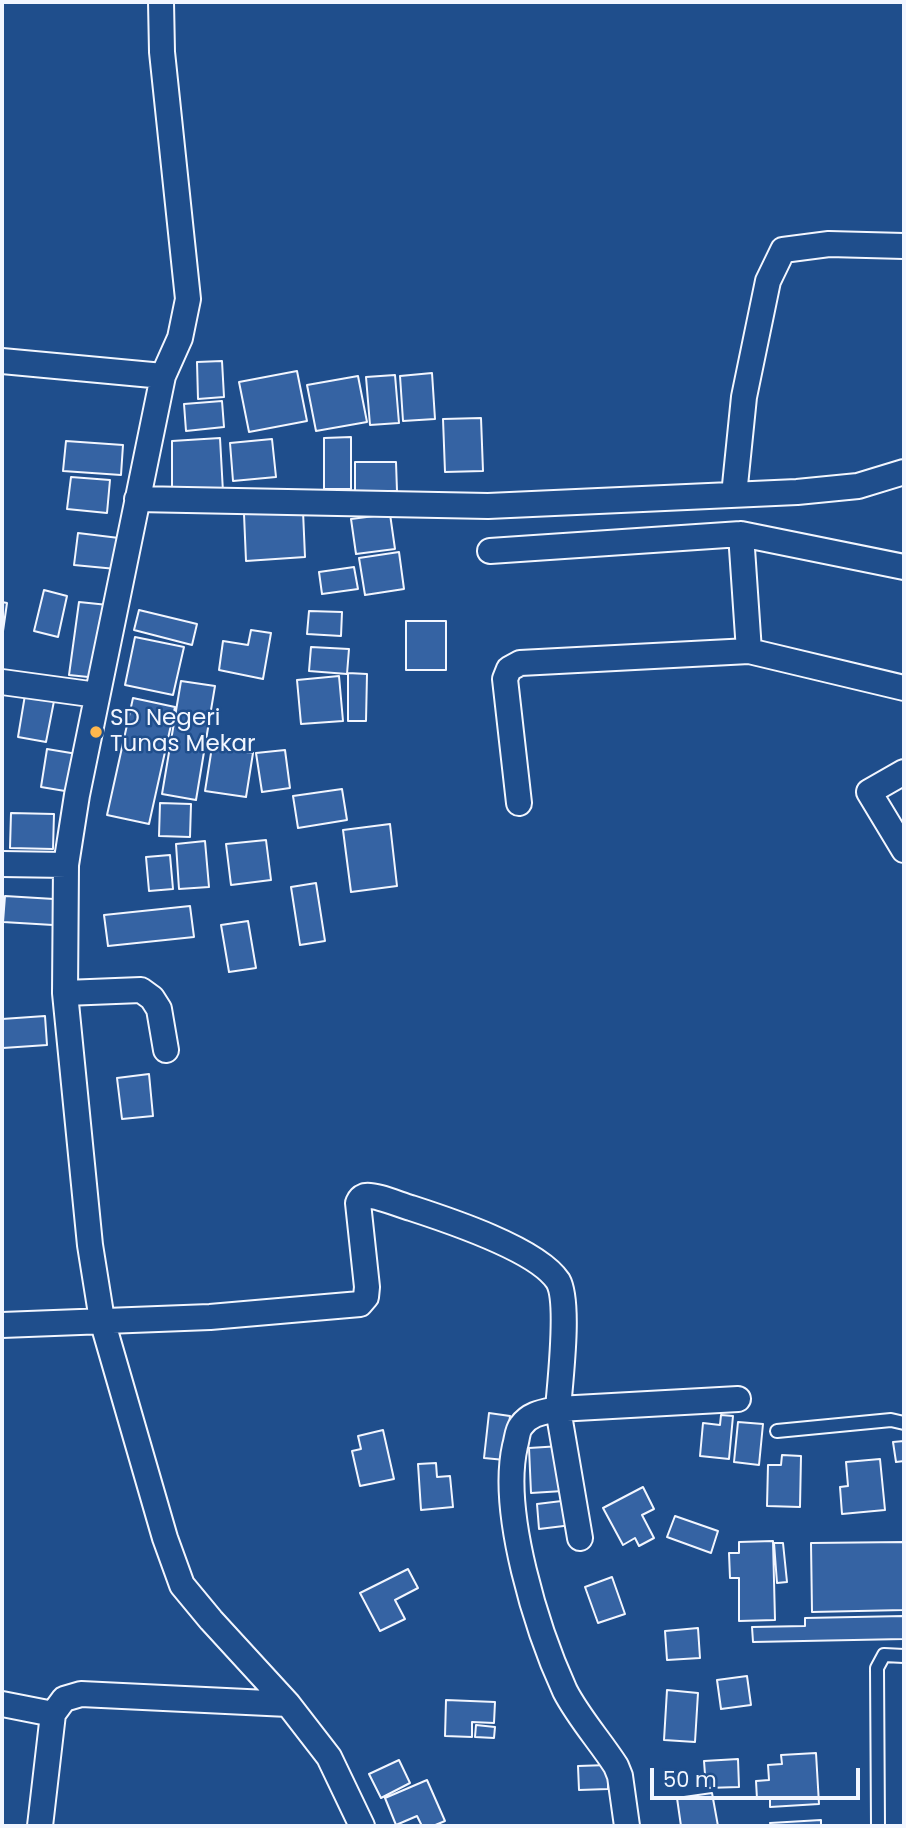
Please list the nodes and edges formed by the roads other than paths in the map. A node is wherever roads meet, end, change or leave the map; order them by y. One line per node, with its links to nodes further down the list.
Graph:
1 (161, 2): 4 (street)
2 (904, 246): 6 (street)
3 (2, 361): 4 (street)
4 (163, 376): 7 (street)
5 (904, 472): 6 (street)
6 (734, 495): 7 (street)
7 (137, 499): 14 (street)
8 (741, 534): 9 (street); 10 (street); 11 (street)
9 (490, 551)
10 (904, 567)
11 (749, 652): 13 (street); 16 (street)
12 (2, 682): 14 (street)
13 (904, 688)
14 (97, 695): 19 (street)
15 (904, 772): 17 (street)
16 (519, 803)
17 (904, 850)
18 (2, 864): 19 (street)
19 (66, 865): 20 (street)
20 (65, 993): 21 (street); 22 (street)
21 (166, 1050)
22 (102, 1320): 23 (street); 25 (street); 31 (street)
23 (2, 1325)
24 (738, 1399): 25 (street)
25 (558, 1409): 28 (street); 35 (street)
26 (904, 1423): 27 (lane)
27 (777, 1432)
28 (580, 1538)
29 (904, 1656): 36 (lane)
30 (2, 1704): 32 (street)
31 (288, 1704): 32 (street); 34 (street)
32 (53, 1714): 33 (street)
33 (40, 1826)
34 (362, 1826)
35 (627, 1826)
36 (878, 1826)

